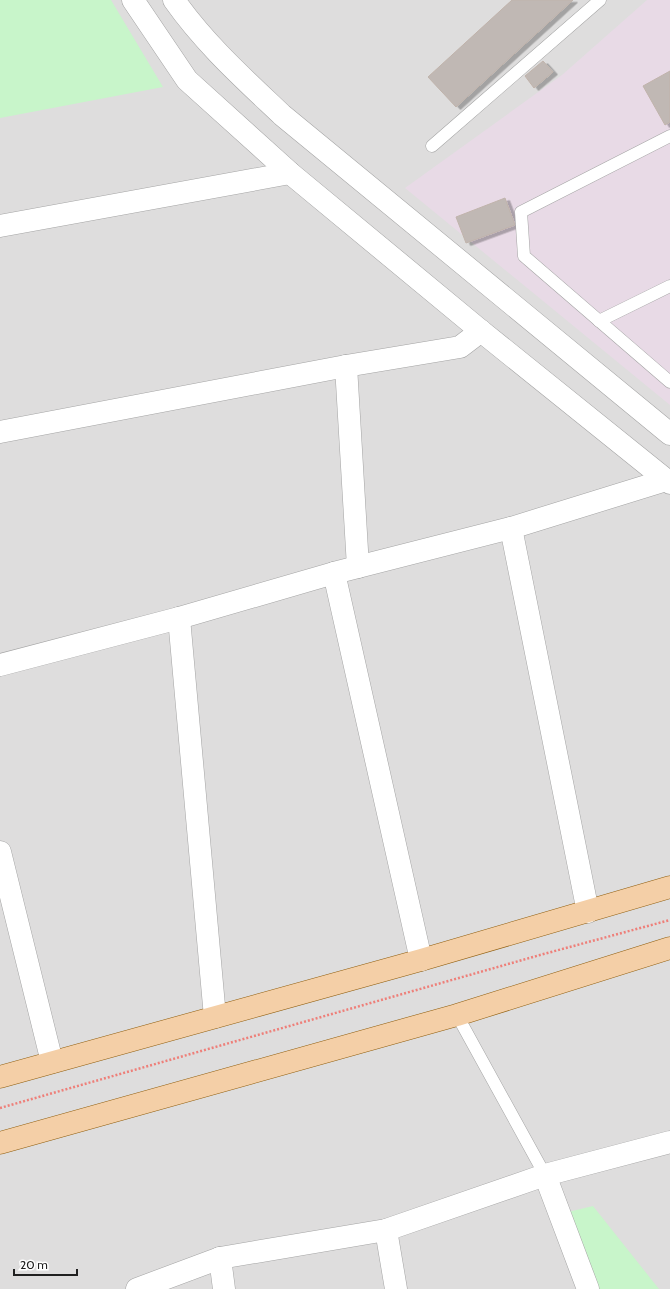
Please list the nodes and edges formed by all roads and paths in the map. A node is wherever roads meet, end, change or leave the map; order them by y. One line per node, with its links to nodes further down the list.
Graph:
1 (133, 0): 6 (street)
2 (174, 0): 14 (street)
3 (600, 0): 5 (lane)
4 (670, 136): 9 (lane)
5 (432, 146)
6 (290, 173): 7 (street); 10 (street)
7 (0, 226)
8 (670, 286): 9 (lane)
9 (599, 321): 12 (lane)
10 (481, 331): 11 (street); 15 (street)
11 (346, 366): 13 (street); 17 (street)
12 (670, 382)
13 (0, 432)
14 (670, 434)
15 (668, 482): 16 (street)
16 (511, 528): 17 (street); 23 (street)
17 (358, 567): 18 (street)
18 (334, 573): 19 (street); 26 (street)
19 (179, 618): 20 (street); 28 (street)
20 (0, 665)
21 (0, 852): 29 (street)
22 (670, 887): 23 (main road)
23 (588, 912): 26 (main road)
24 (670, 920): 31 (path)
25 (670, 948): 27 (main road)
26 (421, 960): 28 (main road)
27 (457, 1015): 33 (main road); 34 (lane)
28 (215, 1017): 29 (main road)
29 (52, 1062): 30 (main road)
30 (0, 1077)
31 (0, 1108)
32 (670, 1142): 34 (street)
33 (0, 1143)
34 (545, 1175): 35 (street); 40 (street)
35 (386, 1230): 36 (street); 39 (street)
36 (220, 1258): 37 (street); 38 (street)
37 (137, 1289)
38 (224, 1289)
39 (396, 1289)
40 (588, 1289)

